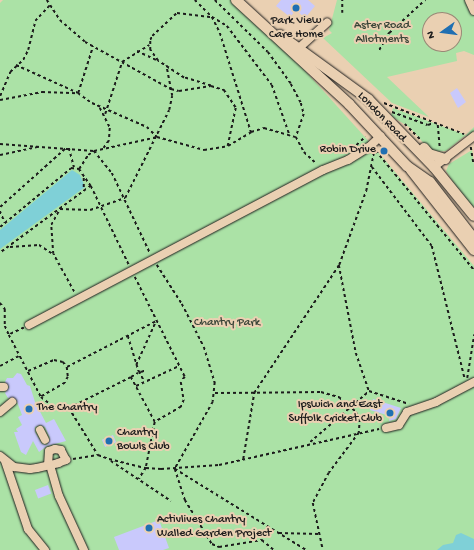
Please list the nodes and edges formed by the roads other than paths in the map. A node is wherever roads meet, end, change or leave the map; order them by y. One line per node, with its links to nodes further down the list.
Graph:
1 (236, 0): 4 (main road, London Road)
2 (469, 0): 3 (street)
3 (474, 11)
4 (262, 22): 6 (main road, London Road); 8 (main road, London Road)
5 (327, 23): 6 (street)
6 (299, 48): 7 (main road, London Road)
7 (390, 116): 10 (main road); 12 (main road, London Road)
8 (381, 136): 11 (main road, London Road); 17 (street)
9 (469, 138): 10 (street)
10 (442, 154): 12 (street)
11 (408, 166): 13 (main road, London Road); 16 (main road)
12 (434, 167): 13 (main road); 14 (main road, London Road)
13 (423, 176): 15 (main road, London Road)
14 (474, 216)
15 (474, 239)
16 (474, 250)
17 (29, 325)
18 (470, 383): 21 (street)
19 (12, 402): 20 (street)
20 (0, 412)
21 (386, 428)
22 (40, 430): 23 (street)
23 (48, 445): 25 (street); 25 (street)
24 (2, 459): 25 (street); 26 (street)
25 (49, 465): 27 (street)
26 (46, 550)
27 (84, 550)

